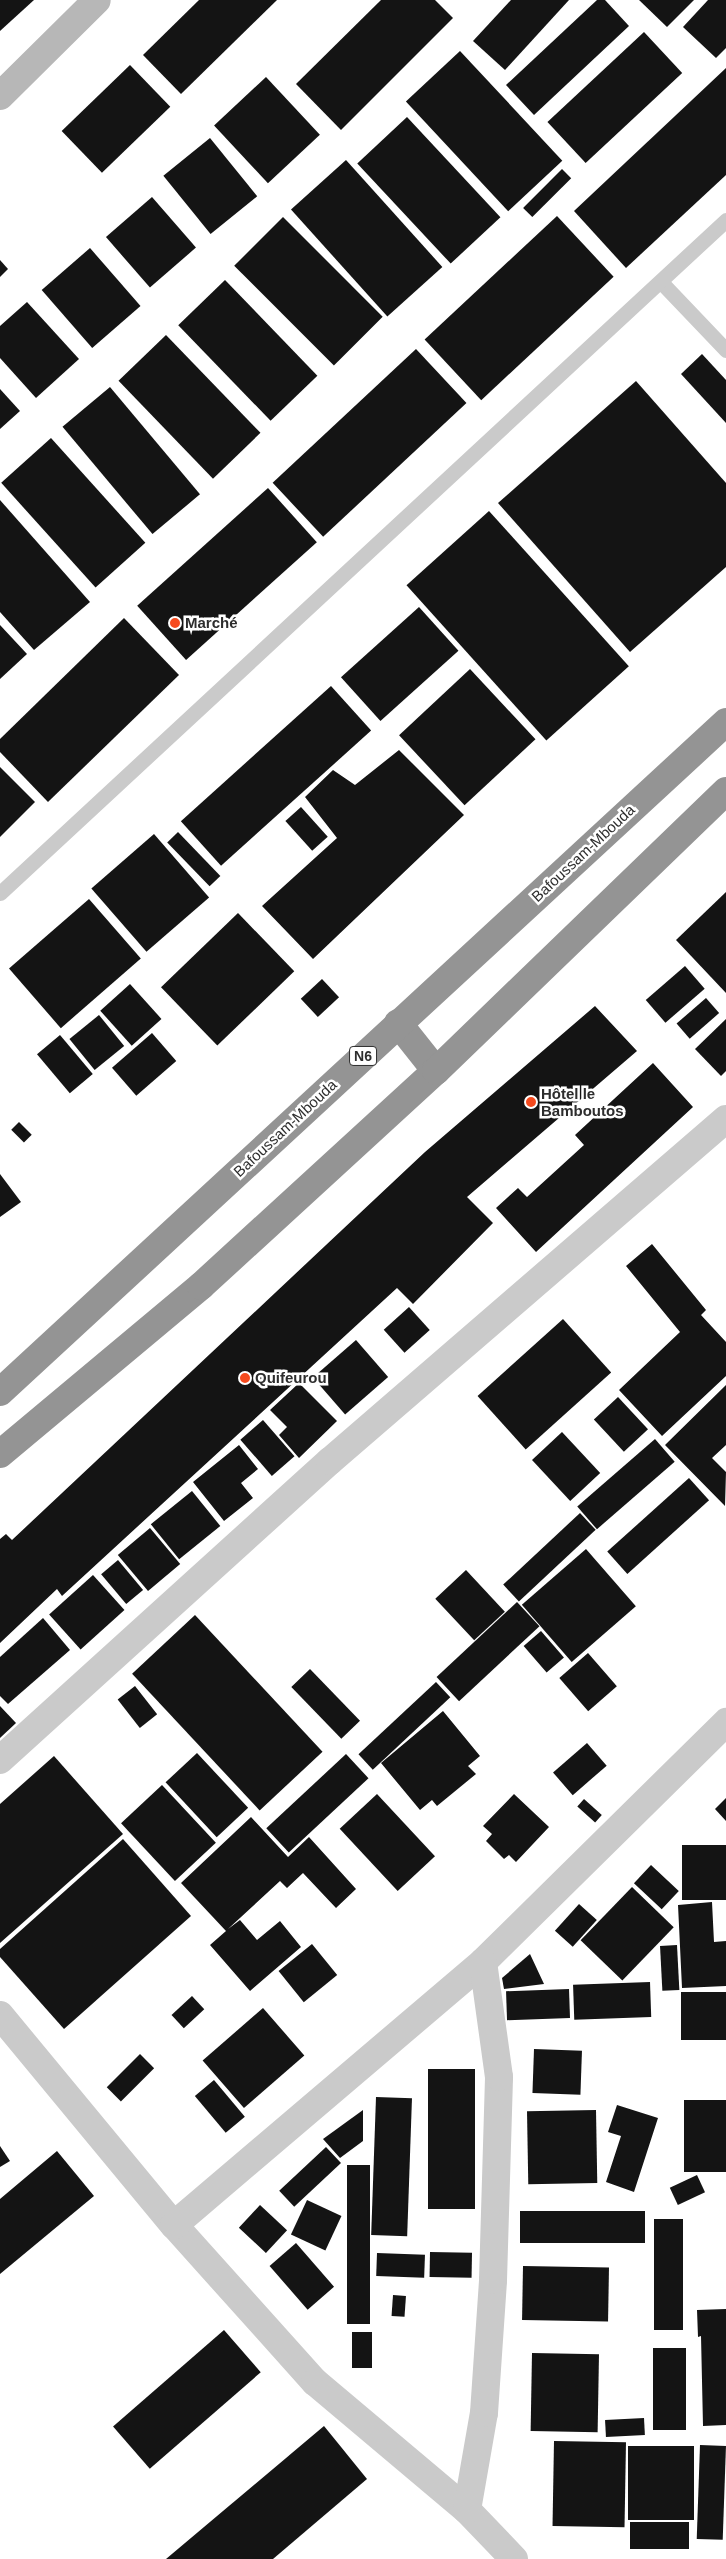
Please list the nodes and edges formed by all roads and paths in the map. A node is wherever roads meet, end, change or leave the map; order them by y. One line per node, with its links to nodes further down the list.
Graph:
1 (97, 0): 2 (street)
2 (0, 96)
3 (726, 220): 4 (lane)
4 (661, 282): 5 (lane); 8 (lane)
5 (726, 350)
6 (726, 722): 9 (highway, Bafoussam-Mbouda / N6)
7 (726, 791): 10 (highway)
8 (0, 893)
9 (398, 1023): 10 (highway); 12 (highway, Bafoussam-Mbouda / N6)
10 (436, 1070): 13 (highway)
11 (726, 1119): 15 (street)
12 (0, 1392)
13 (0, 1454)
14 (726, 1722): 16 (street)
15 (0, 1760)
16 (482, 1962): 18 (street); 19 (street)
17 (0, 2015): 18 (street)
18 (174, 2225): 19 (street)
19 (467, 2510): 20 (street)
20 (514, 2559)

